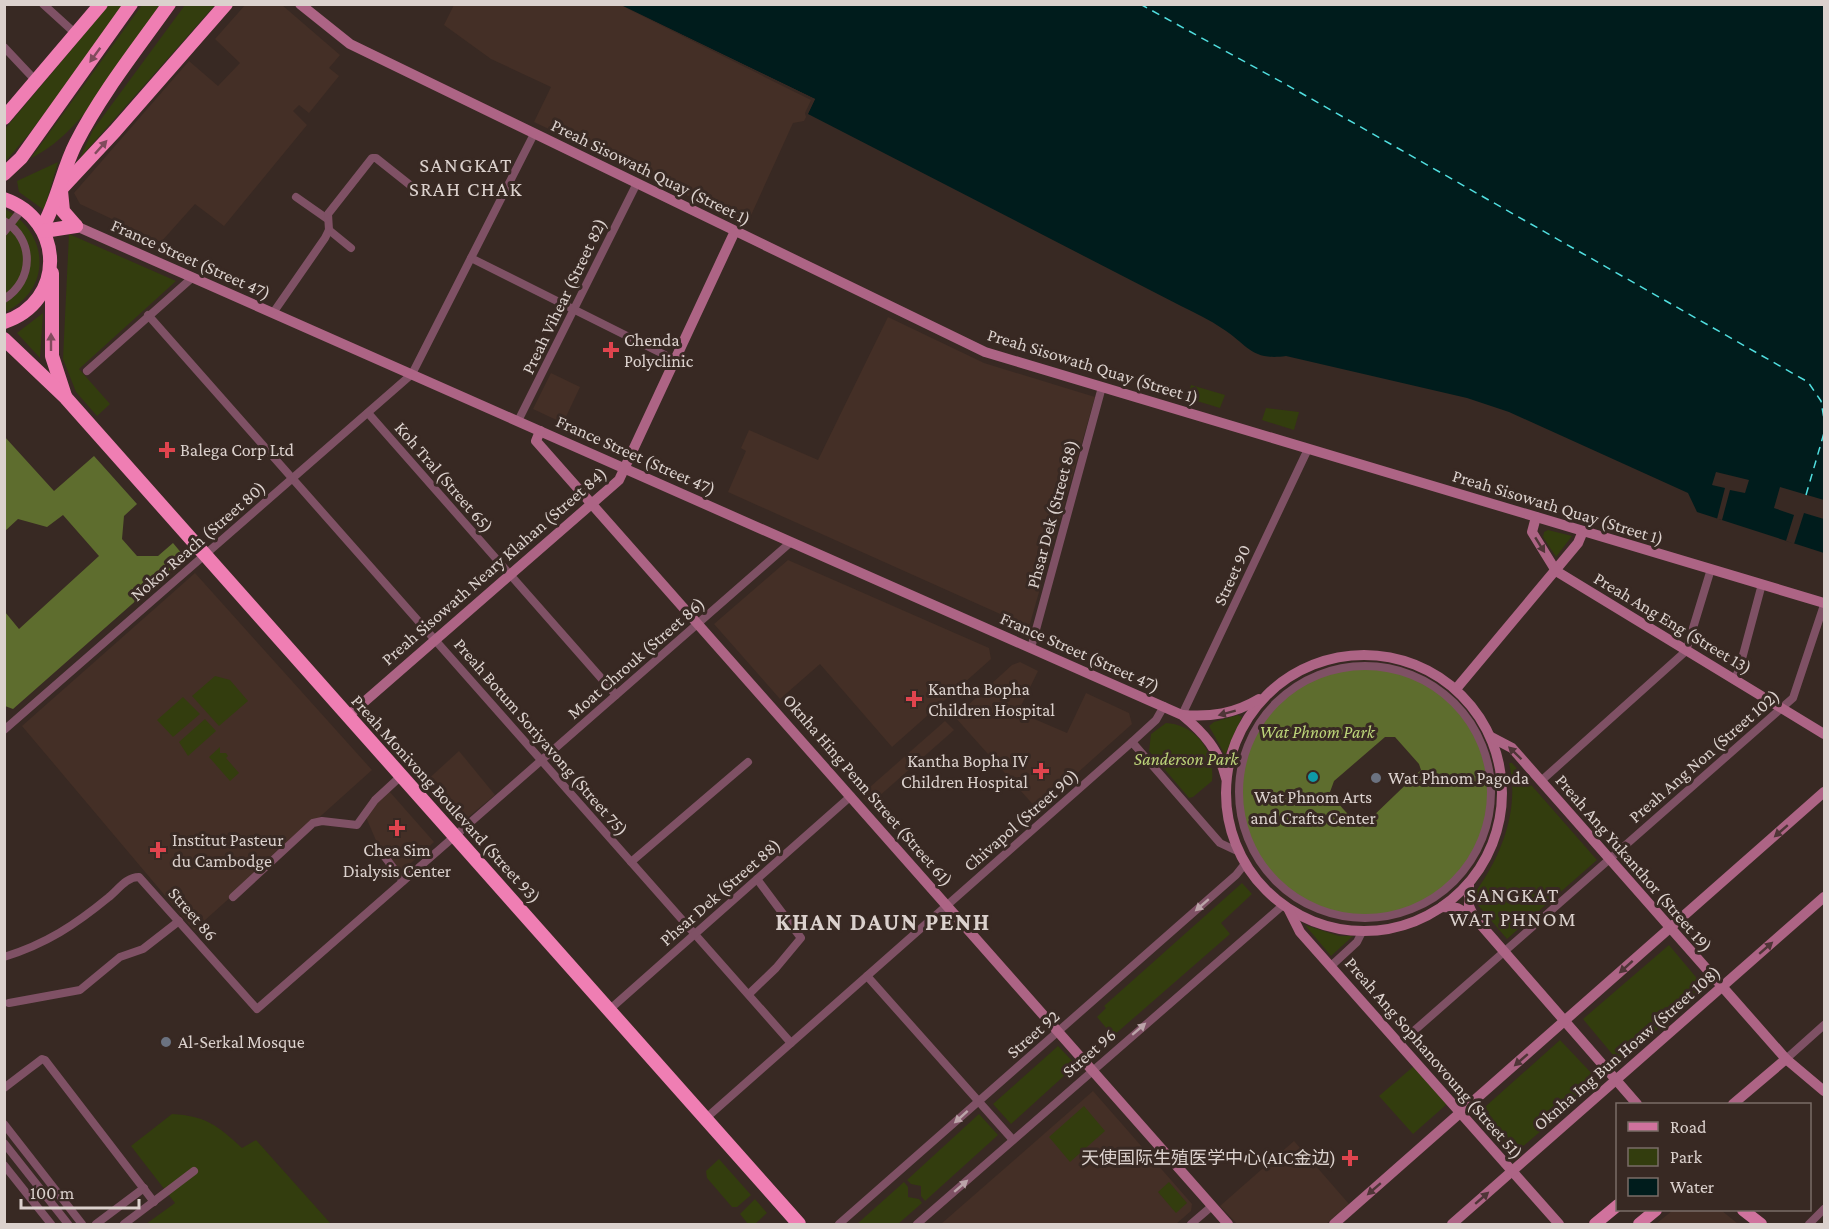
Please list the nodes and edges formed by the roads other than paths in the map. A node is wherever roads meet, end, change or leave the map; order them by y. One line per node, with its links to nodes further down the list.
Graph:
1 (43, 4): 7 (street)
2 (101, 4): 7 (highway)
3 (169, 4): 14 (highway)
4 (226, 4): 14 (highway, one-way to 4)
5 (300, 4): 11 (street, Preah Sisowath Quay (Street 1))
6 (130, 6): 12 (highway, one-way to 12)
7 (76, 34): 9 (highway)
8 (4, 47): 9 (street)
9 (36, 81): 10 (highway)
10 (4, 118)
11 (534, 134): 13 (street, Preah Sisowath Quay (Street 1)); 27 (street)
12 (4, 174)
13 (637, 183): 24 (street, Preah Sisowath Quay (Street 1)); 31 (street, Preah Vihear (Street 82))
14 (61, 189): 21 (highway); 22 (highway)
15 (420, 193): 19 (street)
16 (296, 197): 19 (street)
17 (4, 199): 18 (highway)
18 (23, 208): 20 (street); 22 (highway)
19 (326, 218): 23 (street)
20 (7, 223): 25 (street); 30 (street)
21 (76, 226): 22 (highway); 29 (street, France Street (Street 47))
22 (43, 229): 28 (highway, Preah Monivong Boulevard (Street 93))
23 (329, 230): 26 (street); 32 (street)
24 (735, 231): 36 (street, Preah Sisowath Neary Klahan (Street 84)); 39 (street, Preah Sisowath Quay (Street 1))
25 (4, 232)
26 (351, 248)
27 (471, 258): 31 (street); 38 (street)
28 (51, 262): 34 (highway); 40 (highway, Preah Monivong Boulevard (Street 93), one-way to 28)
29 (193, 277): 32 (street, France Street (Street 47)); 33 (street)
30 (4, 299)
31 (574, 310): 36 (street); 42 (street, Preah Vihear (Street 82))
32 (273, 313): 38 (street, France Street (Street 47))
33 (148, 315): 37 (street); 46 (street, Preah Botum Soriyavong (Street 75))
34 (6, 318)
35 (4, 339): 40 (highway, Preah Monivong Boulevard (Street 93))
36 (675, 360): 45 (street, Preah Sisowath Neary Klahan (Street 84))
37 (87, 371)
38 (412, 374): 41 (street, Nokor Reach (Street 80)); 42 (street, France Street (Street 47))
39 (1102, 387): 44 (street, Preah Sisowath Quay (Street 1)); 59 (street, Phsar Dek (Street 88))
40 (66, 398): 51 (highway, Preah Monivong Boulevard (Street 93))
41 (368, 413): 46 (street, Nokor Reach (Street 80)); 54 (street, Koh Tral (Street 65))
42 (518, 421): 43 (street, France Street (Street 47))
43 (540, 431): 45 (street, France Street (Street 47)); 47 (street, Oknha Hing Penn Street (Street 61))
44 (1308, 449): 48 (street, Preah Sisowath Quay (Street 1)); 67 (street, Street 90)
45 (625, 468): 47 (street, Preah Sisowath Neary Klahan (Street 84)); 50 (street, France Street (Street 47))
46 (292, 479): 51 (street, Nokor Reach (Street 80)); 58 (street, Preah Botum Soriyavong (Street 75))
47 (592, 503): 54 (street, Preah Sisowath Neary Klahan (Street 84)); 57 (street, Oknha Hing Penn Street (Street 61))
48 (1536, 517): 49 (street, Preah Sisowath Quay (Street 1)); 53 (street, Preah Ang Eng (Street 13), one-way to 53)
49 (1582, 531): 52 (street, Preah Sisowath Quay (Street 1)); 53 (street)
50 (791, 542): 57 (street, Moat Chrouk (Street 86)); 59 (street, France Street (Street 47))
51 (205, 555): 68 (highway, Preah Monivong Boulevard (Street 93)); 69 (street, Nokor Reach (Street 80))
52 (1711, 569): 55 (street, Preah Sisowath Quay (Street 1)); 60 (street)
53 (1556, 571): 60 (street, Preah Ang Eng (Street 13)); 62 (street)
54 (510, 575): 58 (street, Preah Sisowath Neary Klahan (Street 84)); 64 (street, Koh Tral (Street 65))
55 (1762, 584): 56 (street, Preah Sisowath Quay (Street 1)); 61 (street)
56 (1824, 604): 66 (street, Preah Ang Non (Street 102))
57 (699, 622): 64 (street, Moat Chrouk (Street 86)); 80 (street, Oknha Hing Penn Street (Street 61))
58 (435, 640): 68 (street, Preah Sisowath Neary Klahan (Street 84)); 74 (street, Preah Botum Soriyavong (Street 75))
59 (1031, 648): 65 (street, France Street (Street 47))
60 (1686, 651): 61 (street, Preah Ang Eng (Street 13)); 78 (street)
61 (1734, 680): 66 (street, Preah Ang Eng (Street 13))
62 (1456, 688): 63 (street); 71 (street)
63 (1268, 693): 67 (street, France Street (Street 47), one-way to 67); 77 (street)
64 (616, 695): 74 (street, Moat Chrouk (Street 86))
65 (1164, 706): 67 (street, France Street (Street 47)); 72 (street, Chivapol (Street 90))
66 (1781, 708): 70 (street, Preah Ang Eng (Street 13)); 84 (street, Preah Ang Non (Street 102))
67 (1182, 715): 77 (street, France Street (Street 47))
68 (348, 716): 76 (highway, Preah Monivong Boulevard (Street 93))
69 (4, 730)
70 (1824, 734)
71 (1491, 737): 78 (street, Preah Ang Yukanthor (Street 19), one-way to 71); 89 (street)
72 (1132, 742): 82 (street); 92 (street, Chivapol (Street 90))
73 (1246, 749): 73 (street)
74 (542, 760): 81 (street, Moat Chrouk (Street 86)); 85 (street, Preah Botum Soriyavong (Street 75))
75 (748, 762): 85 (street)
76 (401, 776): 81 (highway, Preah Monivong Boulevard (Street 93)); 90 (street)
77 (1226, 778): 82 (street)
78 (1541, 781): 84 (street, Preah Ang Yukanthor (Street 19))
79 (1824, 792): 97 (street, one-way to 97)
80 (851, 796): 87 (street, Phsar Dek (Street 88)); 92 (street, Oknha Hing Penn Street (Street 61))
81 (455, 836): 88 (street, Moat Chrouk (Street 86)); 108 (highway, Preah Monivong Boulevard (Street 93))
82 (1238, 851): 86 (street)
83 (382, 853): 88 (street)
84 (1609, 860): 97 (street, Preah Ang Yukanthor (Street 19)); 100 (street, Preah Ang Non (Street 102))
85 (631, 862): 99 (street, Preah Botum Soriyavong (Street 75))
86 (1244, 865): 94 (street); 111 (street, Street 92, one-way to 111)
87 (757, 879): 99 (street, Phsar Dek (Street 88)); 105 (street)
88 (403, 880): 107 (street, Moat Chrouk (Street 86))
89 (1469, 883): 93 (street); 95 (street)
90 (233, 897)
91 (1824, 897): 104 (street, Oknha Ing Bun Hoaw (Street 108), one-way to 91)
92 (947, 905): 103 (street, Chivapol (Street 90)); 111 (street, Oknha Hing Penn Street (Street 61))
93 (1442, 907): 95 (street); 98 (street)
94 (1285, 908): 98 (street); 102 (street, Preah Ang Sophanovoung (Street 51)); 115 (street, Street 96, one-way to 94)
95 (1474, 916): 100 (street)
96 (179, 921): 101 (street, Street 86); 106 (street); 107 (street, Street 86)
97 (1670, 928): 104 (street, Preah Ang Yukanthor (Street 19)); 109 (street, one-way to 109)
98 (1362, 932): 102 (street)
99 (695, 934): 105 (street, Preah Botum Soriyavong (Street 75)); 108 (street, Phsar Dek (Street 88))
100 (1504, 952): 109 (street); 113 (street, Preah Ang Non (Street 102))
101 (5, 956)
102 (1331, 966): 113 (street, Preah Ang Sophanovoung (Street 51))
103 (867, 976): 112 (street, Chivapol (Street 90)); 119 (street)
104 (1722, 987): 114 (street, Preah Ang Yukanthor (Street 19)); 116 (street, Oknha Ing Bun Hoaw (Street 108))
105 (748, 994): 112 (street, Preah Botum Soriyavong (Street 75))
106 (9, 1004)
107 (257, 1010)
108 (609, 1010): 123 (highway, Preah Monivong Boulevard (Street 93))
109 (1565, 1022): 116 (street); 122 (street, one-way to 122)
110 (1824, 1024): 114 (street)
111 (1059, 1032): 115 (street, Oknha Hing Penn Street (Street 61)); 119 (street, Street 92)
112 (791, 1043): 123 (street, Chivapol (Street 90))
113 (1399, 1044): 122 (street, Preah Ang Sophanovoung (Street 51))
114 (1786, 1059): 118 (street, Preah Ang Yukanthor (Street 19)); 121 (street)
115 (1092, 1070): 125 (street, Street 96); 132 (street, Oknha Hing Penn Street (Street 61))
116 (1616, 1080): 120 (street); 129 (street, Oknha Ing Bun Hoaw (Street 108))
117 (4, 1088): 130 (street)
118 (1824, 1091)
119 (979, 1102): 125 (street); 143 (street, Street 92, one-way to 143)
120 (1636, 1103)
121 (1734, 1103)
122 (1460, 1113): 129 (street, Preah Ang Sophanovoung (Street 51)); 147 (street, one-way to 147)
123 (705, 1119): 142 (highway, Preah Monivong Boulevard (Street 93))
124 (4, 1124): 139 (street)
125 (1013, 1140): 144 (street, Street 96, one-way to 125)
126 (4, 1143): 138 (street)
127 (4, 1165): 137 (street)
128 (194, 1171): 131 (street)
129 (1512, 1172): 148 (street, Oknha Ing Bun Hoaw (Street 108), one-way to 129); 149 (street, Preah Ang Sophanovoung (Street 51))
130 (144, 1188): 131 (street); 140 (street)
131 (154, 1202): 141 (street)
132 (1212, 1206): 145 (street); 146 (street, Oknha Hing Penn Street (Street 61))
133 (1616, 1206): 150 (main road)
134 (1824, 1209): 153 (street)
135 (1654, 1211): 151 (main road)
136 (1745, 1211): 152 (main road)
137 (51, 1224)
138 (68, 1224)
139 (82, 1224)
140 (96, 1224)
141 (124, 1224)
142 (799, 1224)
143 (839, 1224)
144 (917, 1224)
145 (1191, 1224)
146 (1228, 1224)
147 (1334, 1224)
148 (1452, 1224)
149 (1559, 1224)
150 (1595, 1224)
151 (1639, 1224)
152 (1761, 1224)
153 (1809, 1224)

